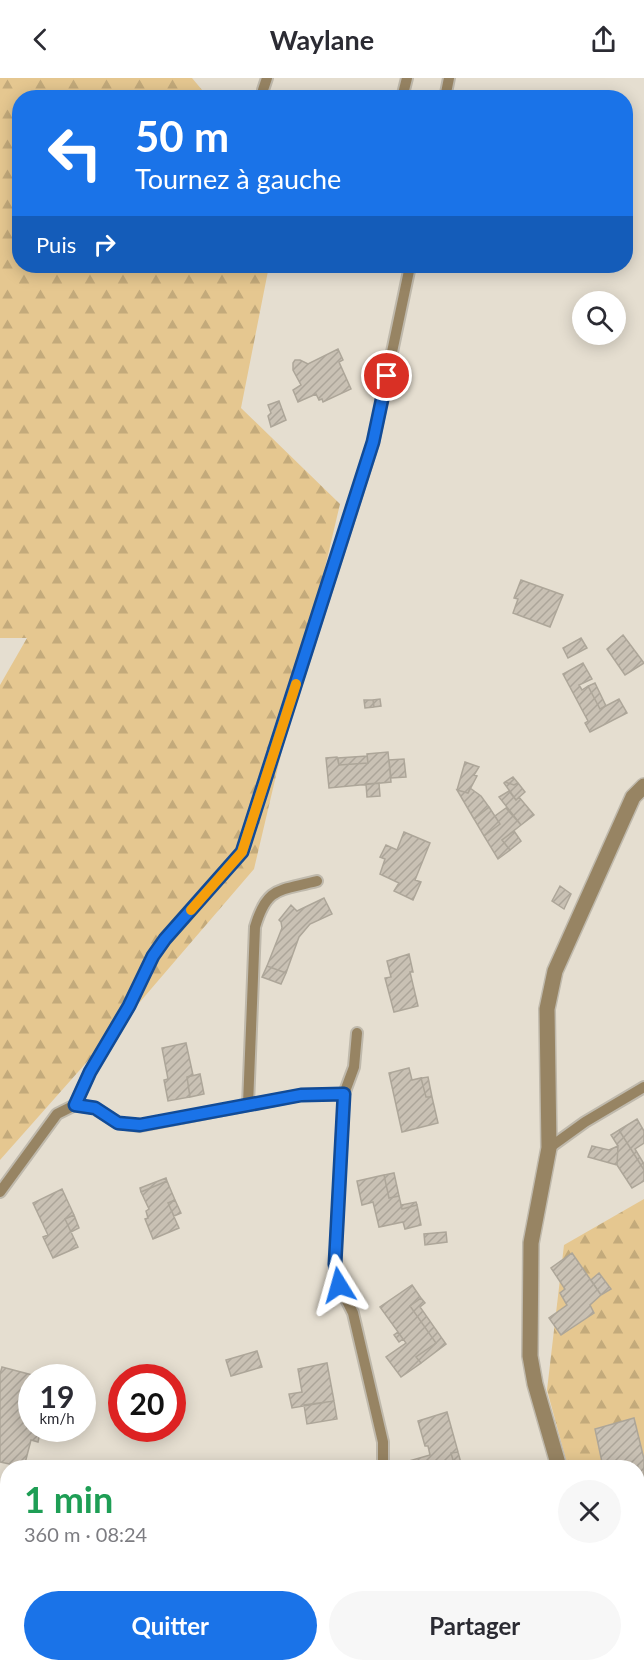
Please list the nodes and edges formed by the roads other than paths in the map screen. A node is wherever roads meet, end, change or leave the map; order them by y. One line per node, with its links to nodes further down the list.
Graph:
1 (409, 273): 7 (lane)
2 (644, 786): 9 (street)
3 (316, 880): 8 (lane)
4 (357, 1033): 6 (lane)
5 (644, 1087): 9 (lane)
6 (344, 1094): 8 (lane); 11 (lane)
7 (75, 1105): 8 (lane); 10 (lane)
8 (248, 1105)
9 (549, 1148): 12 (street)
10 (0, 1192)
11 (382, 1460)
12 (557, 1460)

